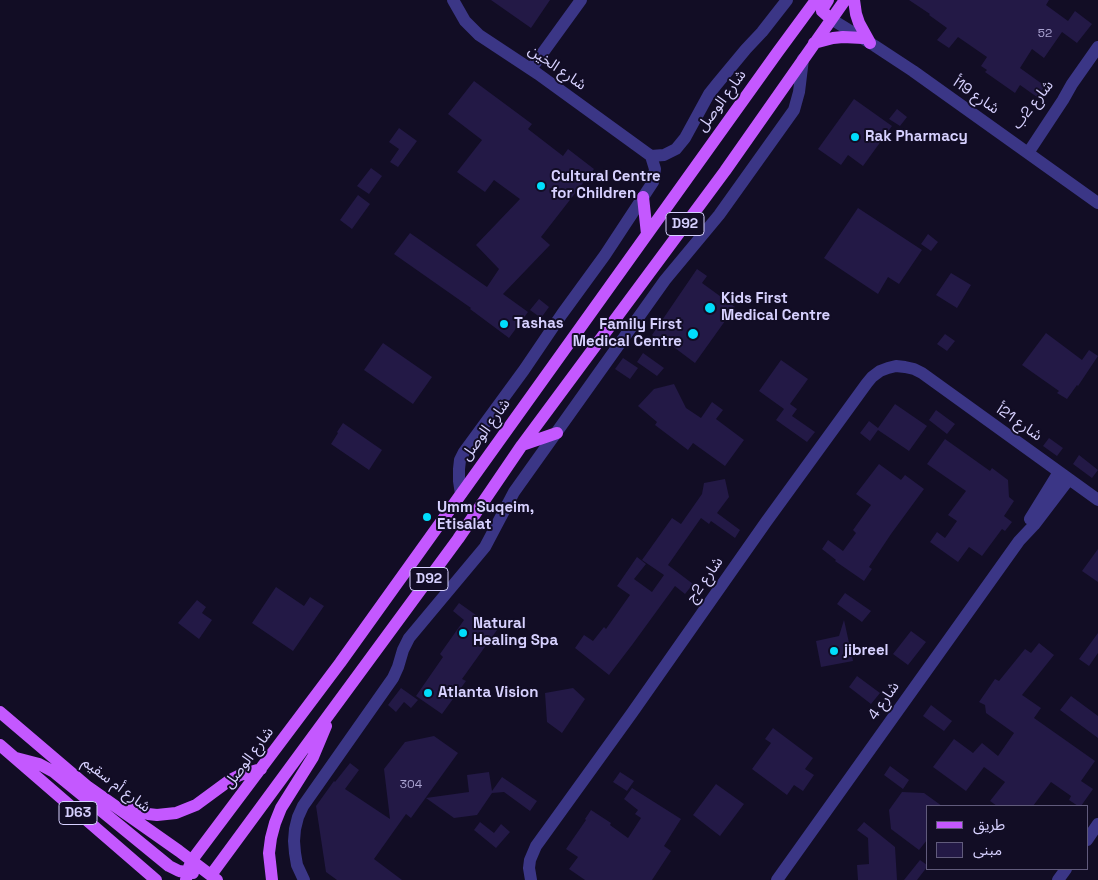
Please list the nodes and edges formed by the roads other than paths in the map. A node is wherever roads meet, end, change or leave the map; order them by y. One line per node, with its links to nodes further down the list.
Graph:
1 (452, 0): 13 (street, شارع الخين)
2 (581, 0): 13 (street)
3 (786, 0): 15 (street)
4 (816, 0): 18 (main road, شارع الوصل / D92)
5 (828, 0): 8 (main road)
6 (845, 0): 8 (main road, D92)
7 (854, 0): 9 (main road)
8 (831, 19): 9 (street, شارع 19أ); 10 (main road, D92)
9 (866, 40): 10 (main road); 14 (street, شارع 19أ)
10 (814, 43): 12 (main road, D92)
11 (1098, 47): 14 (street, شارع 2ب)
12 (803, 59): 20 (street); 21 (main road, D92)
13 (531, 69): 15 (street, شارع الخين)
14 (1024, 150): 17 (street, شارع 19أ)
15 (651, 156): 16 (street)
16 (643, 197): 18 (main road); 23 (street)
17 (1098, 203)
18 (647, 234): 23 (main road, شارع الوصل / D92)
19 (922, 374): 22 (street, شارع 21أ); 40 (street, شارع 2ج)
20 (557, 433): 21 (main road); 39 (street)
21 (522, 445): 25 (main road, D92)
22 (1064, 475): 24 (street, شارع 21أ); 41 (street, شارع 4)
23 (461, 494): 29 (main road, شارع الوصل / D92)
24 (1098, 500)
25 (332, 710): 36 (main road, D92); 38 (main road)
26 (0, 712): 30 (main road, شارع أم سقيم / D63)
27 (0, 745): 28 (main road, D63)
28 (16, 758): 34 (main road); 37 (main road, D63)
29 (261, 768): 30 (main road); 35 (main road, شارع الوصل / D92)
30 (88, 787): 33 (main road, شارع أم سقيم / D63)
31 (1098, 824): 32 (street)
32 (1088, 839)
33 (179, 851): 34 (main road); 35 (main road, شارع أم سقيم / D63)
34 (169, 866): 35 (main road)
35 (188, 871): 36 (main road, شارع أم سقيم / D63)
36 (214, 878)
37 (156, 880)
38 (272, 880)
39 (304, 880)
40 (531, 880)
41 (777, 880)

